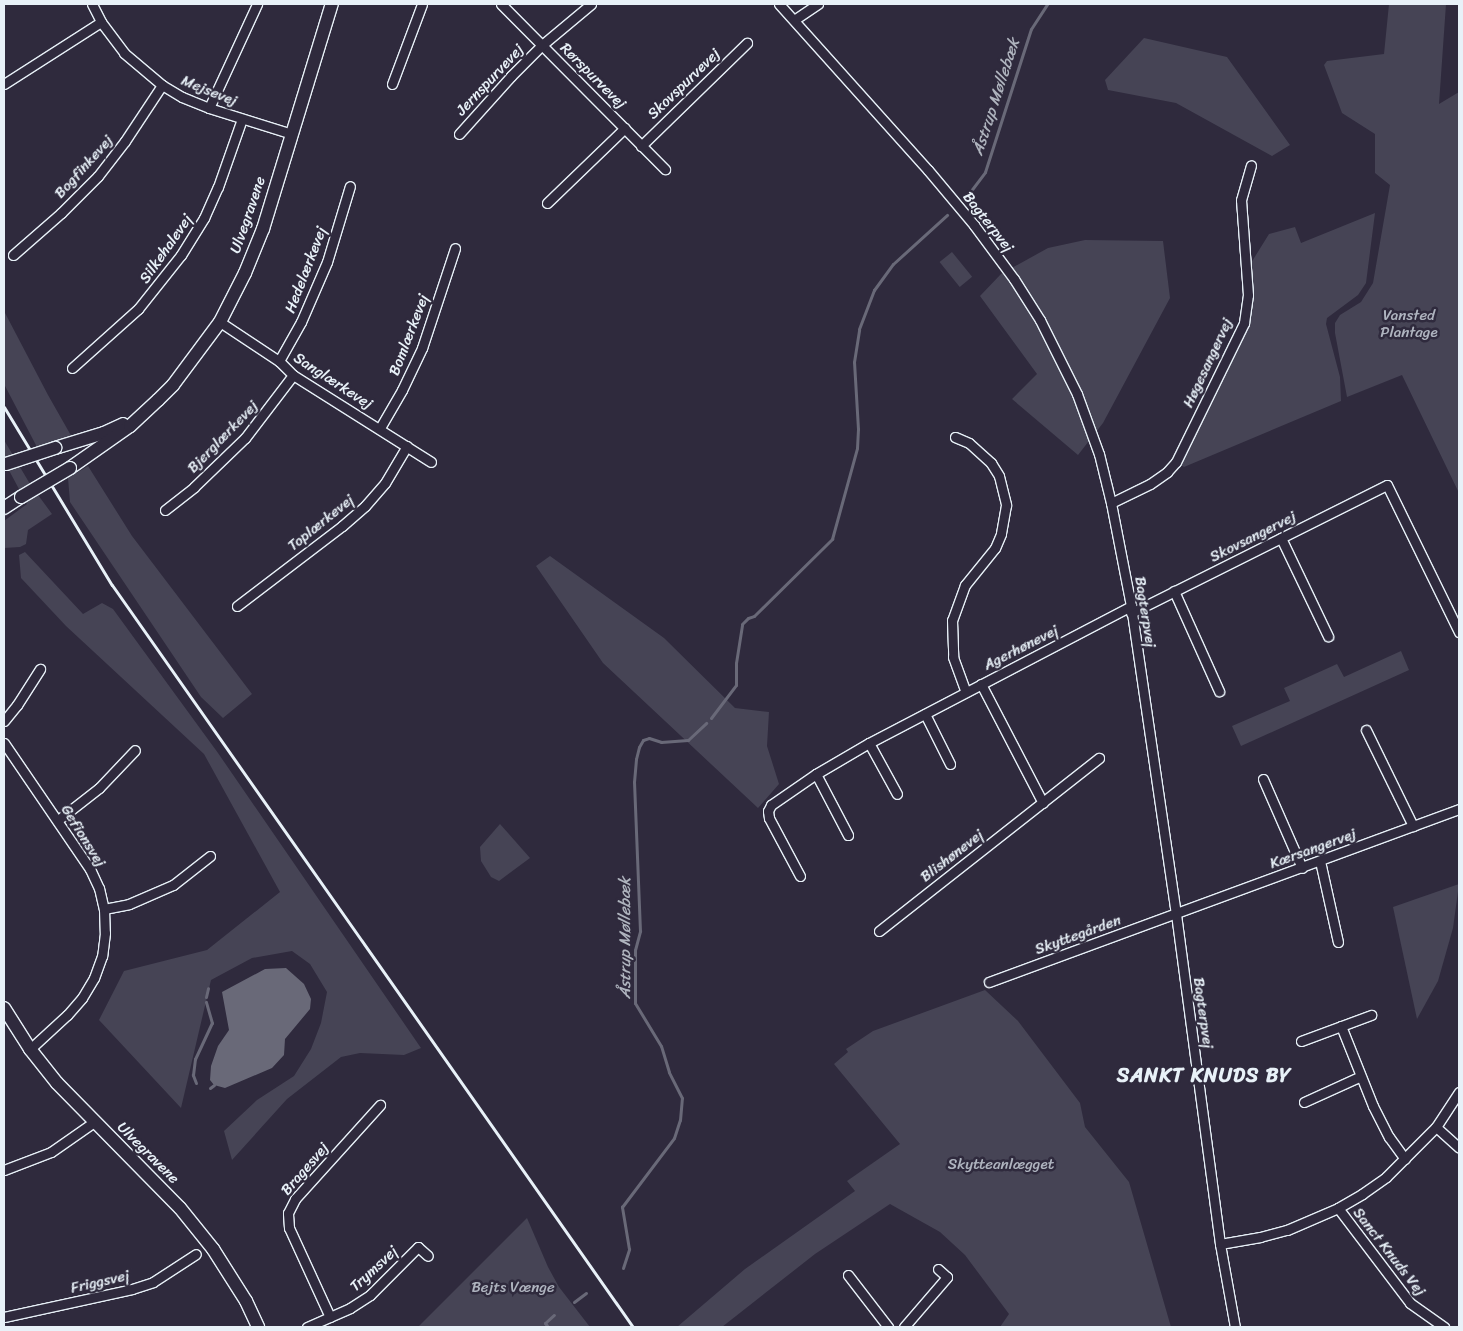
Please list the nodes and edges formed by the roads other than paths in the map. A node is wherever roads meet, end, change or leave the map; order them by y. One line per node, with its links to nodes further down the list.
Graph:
1 (92, 4): 10 (street, Mejsevej)
2 (257, 4): 16 (street)
3 (332, 4): 19 (street, Ulvegravene)
4 (422, 4): 14 (street)
5 (501, 4): 12 (street, Rørspurvevej)
6 (592, 4): 12 (street, Jernspurvevej)
7 (779, 4): 9 (street, Bagterpvej)
8 (818, 4): 9 (street)
9 (794, 20): 38 (street, Bagterpvej)
10 (102, 22): 13 (street); 15 (street, Mejsevej)
11 (747, 43): 21 (street, Skovspurvevej)
12 (542, 45): 18 (street, Rørspurvevej); 20 (street, Jernspurvevej)
13 (4, 84)
14 (392, 84)
15 (162, 85): 16 (street, Mejsevej); 27 (street, Bogfinkevej)
16 (209, 108): 17 (street, Mejsevej)
17 (242, 119): 19 (street, Mejsevej); 30 (street, Silkehalevej)
18 (625, 128): 21 (street, Rørspurvevej); 25 (street)
19 (292, 134): 28 (street, Ulvegravene)
20 (459, 134)
21 (641, 146): 23 (street, Rørspurvevej)
22 (1251, 165): 38 (street, Høgesangervej)
23 (665, 169)
24 (350, 186): 29 (street, Hedelærkevej)
25 (547, 203)
26 (455, 248): 33 (street, Bomlærkevej)
27 (13, 255)
28 (220, 322): 29 (street, Sanglærkevej); 32 (street, Ulvegravene)
29 (279, 361): 31 (street, Sanglærkevej)
30 (72, 368)
31 (293, 375): 33 (street, Sanglærkevej); 40 (street, Bjerglærkevej)
32 (145, 411): 37 (street, Ulvegravene, bridge); 39 (street, Ulvegravene, bridge)
33 (380, 428): 35 (street, Sanglærkevej)
34 (955, 437): 49 (street)
35 (407, 446): 36 (street, Sanglærkevej); 43 (street, Toplærkevej)
36 (431, 462)
37 (5, 465)
38 (1111, 503): 44 (street, Bagterpvej)
39 (4, 508)
40 (165, 510)
41 (1281, 538): 42 (street, Skovsangervej); 45 (street, Skovsangervej); 46 (street)
42 (1174, 591): 44 (street, Skovsangervej); 50 (street)
43 (237, 606)
44 (1131, 610): 48 (street, Agerhønevej); 72 (street, Bagterpvej)
45 (1459, 632)
46 (1328, 636)
47 (40, 669): 52 (street)
48 (981, 684): 49 (street, Agerhønevej); 62 (street)
49 (966, 692): 51 (street, Agerhønevej)
50 (1218, 692)
51 (925, 714): 54 (street, Agerhønevej); 58 (street)
52 (4, 720)
53 (1366, 730): 65 (street)
54 (869, 743): 59 (street, Agerhønevej); 61 (street)
55 (4, 744): 64 (street, Gefionsvej)
56 (135, 750): 64 (street)
57 (1099, 758): 62 (street, Blishønevej)
58 (950, 764)
59 (816, 774): 66 (street); 70 (street, Agerhønevej)
60 (1262, 779): 69 (street)
61 (897, 794)
62 (1043, 803): 73 (street, Blishønevej)
63 (1459, 809): 65 (street, Kærsangervej)
64 (58, 820): 71 (street, Gefionsvej)
65 (1413, 826): 68 (street, Kærsangervej)
66 (848, 835)
67 (210, 856): 71 (street)
68 (1320, 861): 69 (street, Kærsangervej); 74 (street)
69 (1302, 868): 72 (street, Kærsangervej)
70 (800, 876)
71 (104, 910): 80 (street, Gefionsvej)
72 (1176, 914): 75 (street, Skyttegården); 91 (street, Bagterpvej)
73 (878, 931)
74 (1338, 942)
75 (989, 982)
76 (4, 1008): 80 (street, Ulvegravene)
77 (1371, 1015): 78 (street)
78 (1341, 1026): 79 (street); 81 (street)
79 (1301, 1041)
80 (30, 1049): 85 (street, Ulvegravene)
81 (1359, 1077): 83 (street); 88 (street)
82 (1459, 1092): 86 (street)
83 (1304, 1102)
84 (380, 1105): 96 (street, Bragesvej)
85 (94, 1122): 89 (street); 98 (street, Ulvegravene)
86 (1436, 1128): 87 (street); 88 (street)
87 (1459, 1148)
88 (1406, 1158): 90 (street)
89 (4, 1170)
90 (1338, 1208): 91 (street); 103 (street, Sanct Knuds Vej)
91 (1220, 1244): 102 (street, Bagterpvej)
92 (196, 1254): 97 (street, Friggsvej)
93 (428, 1256): 96 (street, Trymsvej)
94 (938, 1270): 101 (street)
95 (848, 1274): 100 (street)
96 (330, 1317): 99 (street, Trymsvej)
97 (4, 1318)
98 (258, 1327)
99 (307, 1327)
100 (888, 1327)
101 (904, 1327)
102 (1235, 1327)
103 (1444, 1327)

